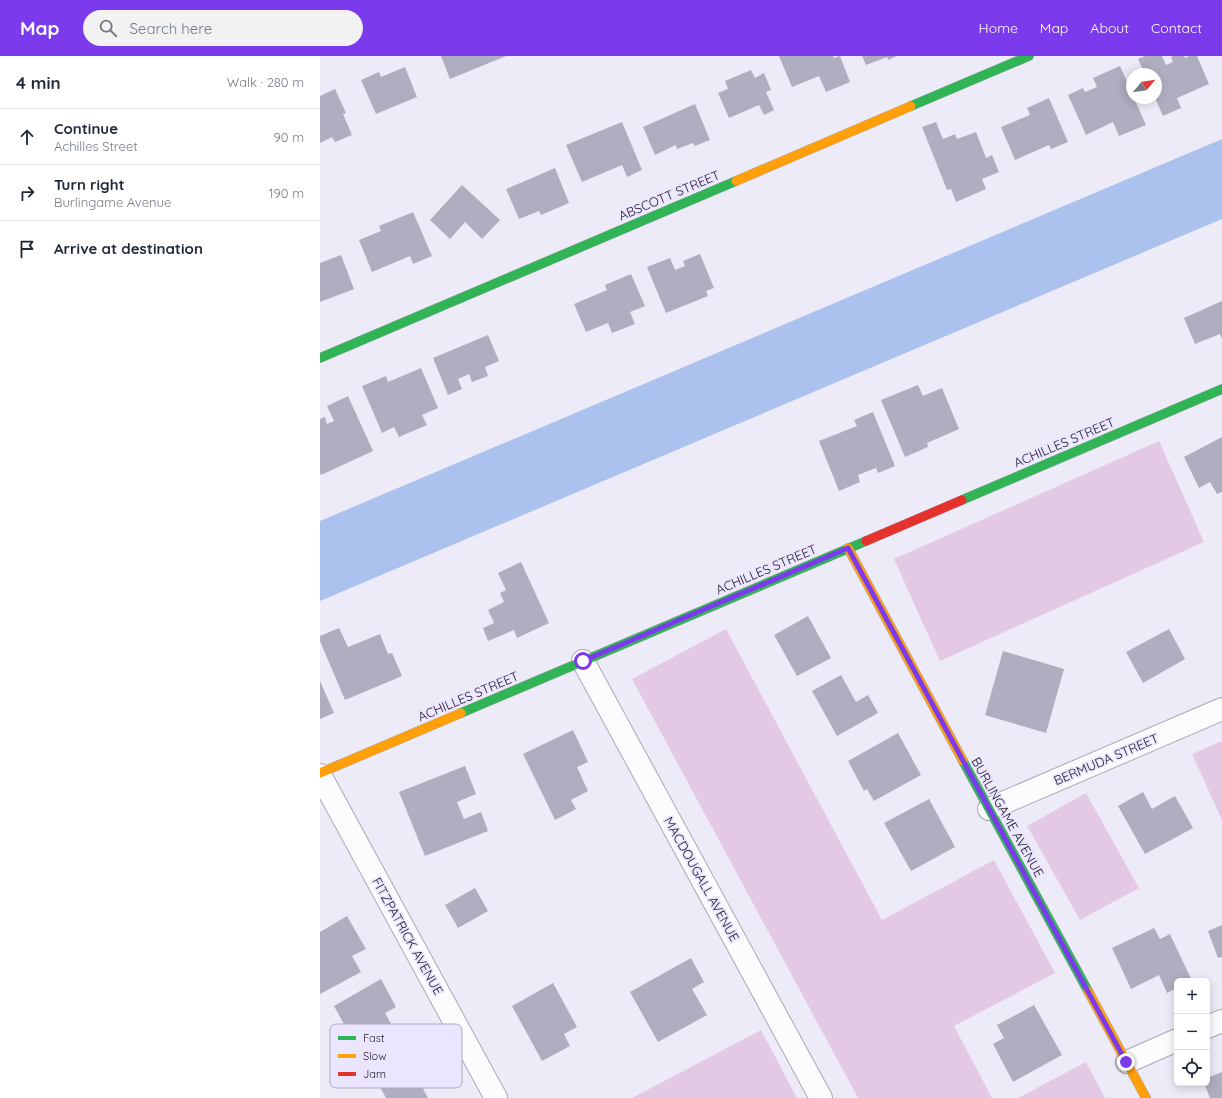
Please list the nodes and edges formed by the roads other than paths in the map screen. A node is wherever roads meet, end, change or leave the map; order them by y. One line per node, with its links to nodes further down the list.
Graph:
1 (1029, 56): 2 (street, ABSCOTT STREET)
2 (320, 358)
3 (1222, 389): 4 (street, ACHILLES STREET)
4 (848, 548): 5 (street, ACHILLES STREET); 8 (street, BURLINGAME AVENUE)
5 (583, 661): 7 (street, ACHILLES STREET); 16 (street, MACDOUGALL AVENUE)
6 (1222, 709): 8 (street, BERMUDA STREET)
7 (320, 774): 10 (street, FITZPATRICK AVENUE)
8 (989, 809): 14 (street, BURLINGAME AVENUE)
9 (1222, 1021): 11 (street)
10 (456, 1024)
11 (1210, 1026)
12 (462, 1035): 15 (street, FITZPATRICK AVENUE)
13 (1174, 1041): 14 (street)
14 (1126, 1062): 17 (street, BURLINGAME AVENUE)
15 (496, 1098)
16 (821, 1098)
17 (1146, 1098)

